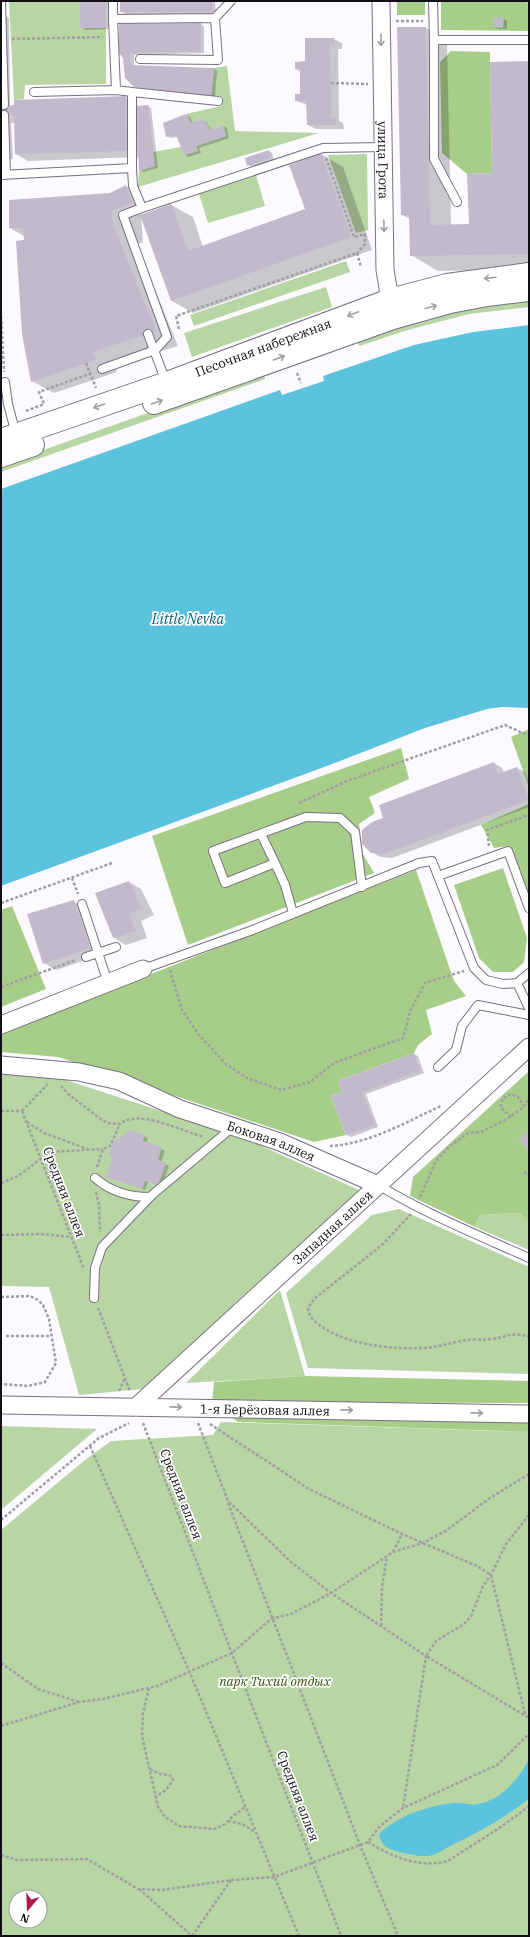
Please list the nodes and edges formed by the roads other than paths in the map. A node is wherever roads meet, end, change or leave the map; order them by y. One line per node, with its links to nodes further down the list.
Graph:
1 (2, 1): 15 (lane)
2 (113, 1): 7 (lane)
3 (231, 1): 6 (lane)
4 (381, 1): 17 (street, улица Грота, one-way to 17)
5 (433, 1): 8 (lane)
6 (215, 18): 7 (lane); 10 (lane)
7 (113, 19): 11 (lane)
8 (434, 40): 9 (lane); 20 (lane)
9 (529, 40)
10 (140, 59)
11 (116, 90): 12 (lane); 13 (lane)
12 (34, 92)
13 (132, 92): 14 (lane); 18 (lane)
14 (218, 101)
15 (4, 106)
16 (4, 115): 19 (lane)
17 (383, 147): 21 (lane); 24 (street, улица Грота, one-way to 24)
18 (132, 168): 19 (lane); 21 (lane)
19 (4, 175)
20 (457, 202)
21 (142, 208): 26 (lane)
22 (529, 274): 24 (main road, Песочная набережная, one-way to 24)
23 (529, 290): 24 (main road, Песочная набережная, one-way to 23)
24 (391, 309): 29 (main road, Песочная набережная, one-way to 29); 31 (main road, Песочная набережная, one-way to 24)
25 (148, 334): 26 (lane)
26 (155, 350): 27 (lane); 29 (lane)
27 (102, 369)
28 (5, 382): 30 (lane)
29 (167, 383): 30 (main road, Песочная набережная, one-way to 30)
30 (9, 430)
31 (1, 456)
32 (261, 834): 33 (lane); 33 (lane); 35 (lane)
33 (275, 863): 38 (lane)
34 (438, 876): 35 (lane); 37 (lane); 45 (lane)
35 (362, 887): 38 (lane)
36 (82, 904): 40 (lane)
37 (529, 908)
38 (293, 913): 42 (lane)
39 (116, 947): 40 (lane)
40 (98, 953): 41 (lane); 44 (lane)
41 (86, 957)
42 (143, 969): 44 (street)
43 (529, 973): 45 (lane)
44 (108, 983): 48 (street)
45 (517, 983): 46 (lane)
46 (529, 1008)
47 (529, 1015): 51 (lane)
48 (1, 1025)
49 (529, 1047): 54 (street, Западная аллея)
50 (1, 1065): 52 (street, Боковая аллея)
51 (438, 1067)
52 (235, 1126): 54 (street, Боковая аллея); 55 (lane)
53 (95, 1178): 55 (lane)
54 (378, 1185): 56 (lane, Боковая аллея); 59 (street, Западная аллея)
55 (150, 1197): 57 (lane)
56 (529, 1258)
57 (94, 1298)
58 (1, 1405): 59 (street, 1-я Берёзовая аллея)
59 (139, 1412): 60 (street, 1-я Берёзовая аллея, one-way to 60)
60 (529, 1414)

